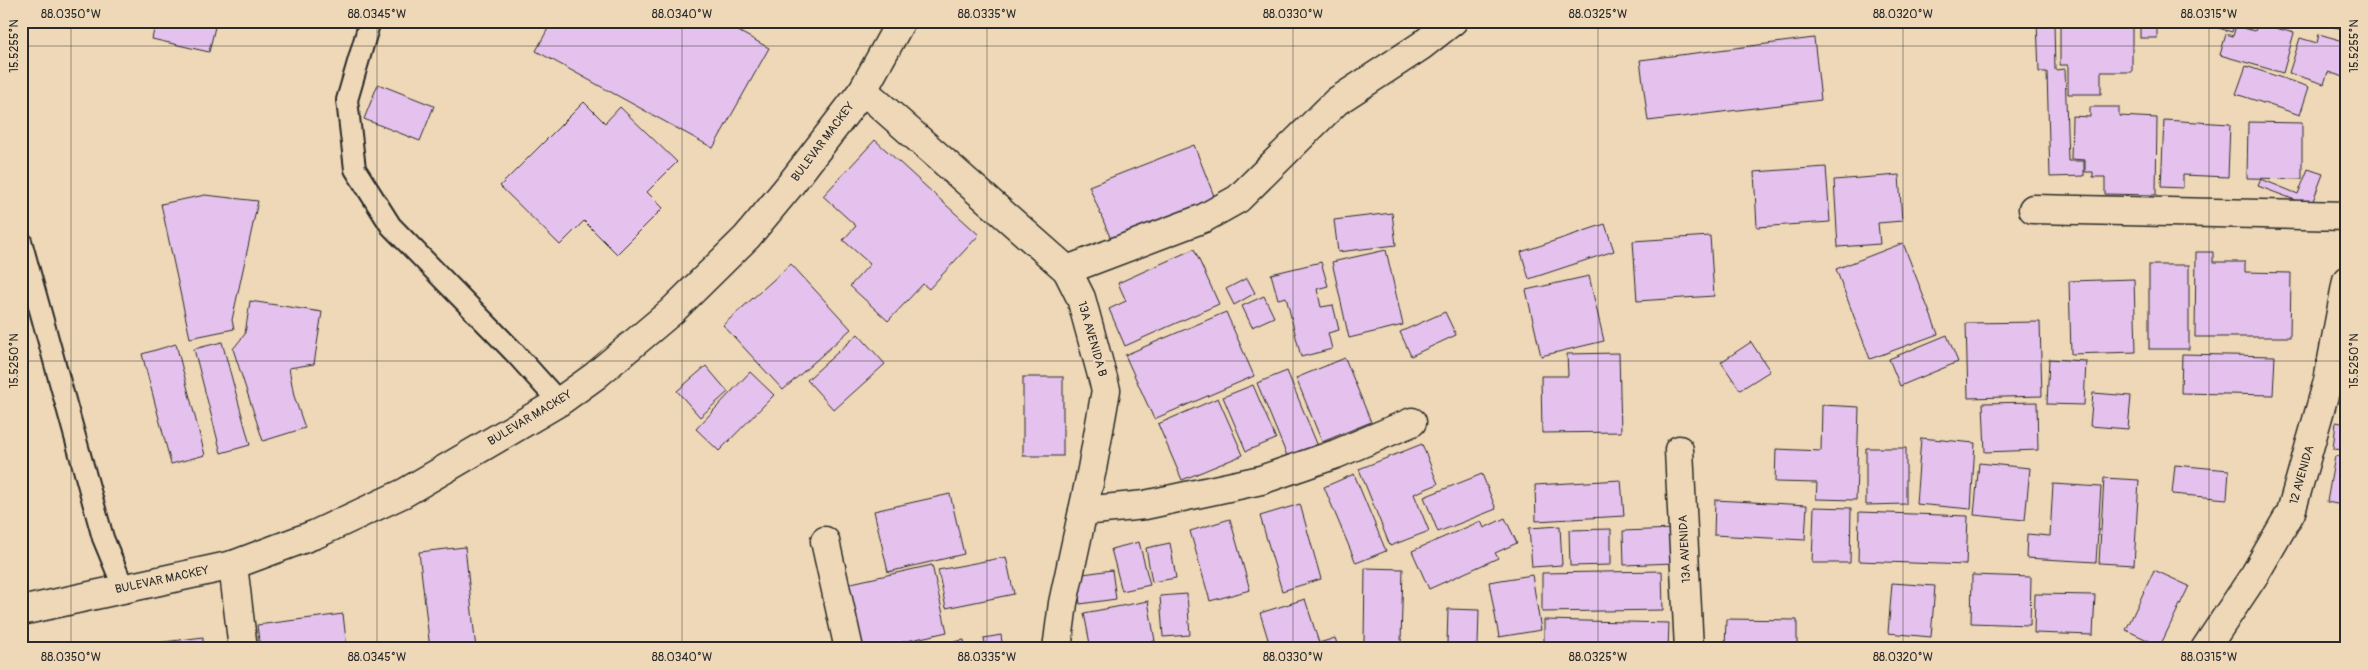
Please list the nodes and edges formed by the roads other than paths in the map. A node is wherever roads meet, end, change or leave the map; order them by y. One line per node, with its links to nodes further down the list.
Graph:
1 (370, 21): 10 (lane)
2 (1453, 21): 8 (street)
3 (891, 26): 4 (street, BULEVAR MACKEY)
4 (863, 90): 8 (street, 13A AVENIDA B); 10 (street, BULEVAR MACKEY)
5 (2034, 210): 6 (street)
6 (2347, 216)
7 (21, 241): 16 (lane)
8 (1067, 270): 13 (street, 13A AVENIDA B)
9 (2347, 280): 22 (street, 12 AVENIDA)
10 (559, 402): 15 (street, BULEVAR MACKEY)
11 (1412, 422): 13 (street)
12 (1679, 450): 21 (street, 13A AVENIDA)
13 (1083, 511): 20 (street, 13A AVENIDA B)
14 (825, 541): 19 (street)
15 (233, 565): 16 (street, BULEVAR MACKEY); 18 (street)
16 (124, 589): 17 (street, BULEVAR MACKEY)
17 (21, 610)
18 (243, 649)
19 (849, 649)
20 (1057, 649)
21 (1689, 649)
22 (2205, 649)

